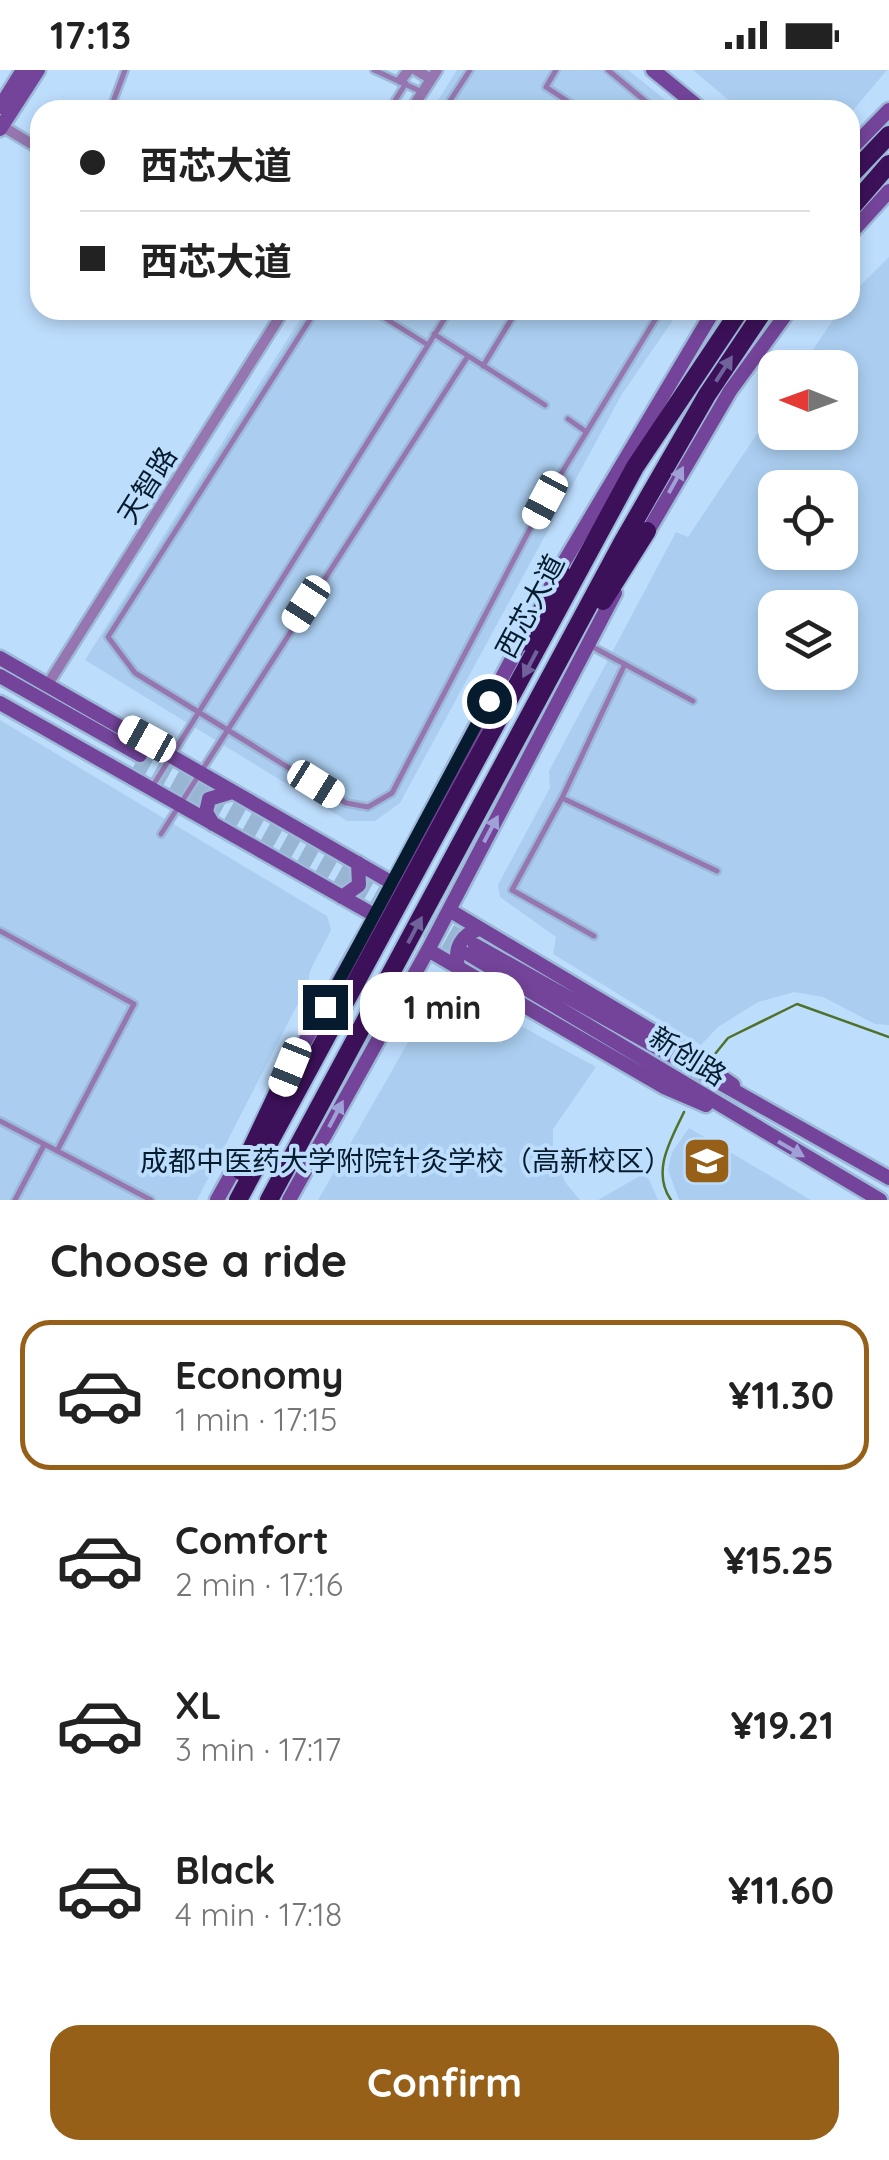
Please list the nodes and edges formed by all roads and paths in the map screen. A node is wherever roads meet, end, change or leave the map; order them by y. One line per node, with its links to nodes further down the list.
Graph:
1 (23, 70): 19 (main road)
2 (38, 70): 21 (main road)
3 (124, 70): 12 (lane)
4 (374, 70): 9 (lane)
5 (470, 70): 15 (lane)
6 (556, 70): 16 (lane)
7 (608, 70): 17 (lane)
8 (652, 70): 18 (main road)
9 (408, 74): 10 (street); 11 (lane); 13 (lane)
10 (434, 74): 11 (street)
11 (422, 93): 14 (street)
12 (114, 100)
13 (394, 100)
14 (417, 100)
15 (450, 100)
16 (566, 100)
17 (644, 100)
18 (690, 100)
19 (0, 107)
20 (889, 110): 23 (main road)
21 (1, 128): 24 (street)
22 (889, 134): 26 (highway)
23 (860, 140)
24 (30, 144)
25 (889, 164): 28 (highway)
26 (860, 165)
27 (889, 191): 29 (main road)
28 (860, 198)
29 (860, 223)
30 (278, 320): 54 (street, 天智路)
31 (310, 320): 58 (lane)
32 (388, 320): 41 (lane)
33 (443, 320): 40 (lane)
34 (511, 320): 43 (lane)
35 (655, 320): 46 (lane)
36 (708, 320): 49 (main road, 西芯大道)
37 (733, 320): 47 (highway, 西芯大道)
38 (758, 320): 59 (highway, 西芯大道, one-way to 38)
39 (782, 320): 48 (main road, one-way to 39)
40 (434, 334): 41 (lane); 42 (lane)
41 (428, 345): 58 (lane)
42 (468, 356): 43 (lane); 60 (lane)
43 (483, 366): 44 (lane)
44 (545, 405)
45 (568, 419): 46 (lane)
46 (586, 431): 60 (lane)
47 (635, 467): 49 (highway); 90 (highway, 西芯大道, one-way to 90)
48 (647, 531): 50 (main road); 59 (highway)
49 (521, 642): 71 (main road, 西芯大道)
50 (588, 644): 52 (lane); 73 (main road, one-way to 50)
51 (0, 658): 54 (main road)
52 (625, 664): 56 (lane); 65 (lane)
53 (0, 676): 55 (main road)
54 (48, 684): 61 (main road)
55 (0, 687)
56 (693, 701)
57 (0, 704): 63 (main road)
58 (197, 711): 60 (lane); 61 (lane)
59 (530, 714): 91 (highway, 西芯大道, one-way to 59)
60 (226, 728): 62 (lane)
61 (170, 754): 62 (main road); 63 (lane)
62 (198, 771): 64 (main road); 66 (lane)
63 (150, 790): 66 (main road)
64 (232, 792): 67 (main road); 69 (main road)
65 (562, 798): 70 (lane); 77 (lane)
66 (178, 805): 67 (main road); 68 (lane)
67 (213, 824): 72 (main road)
68 (160, 834)
69 (358, 863): 71 (main road); 72 (main road)
70 (717, 871)
71 (394, 884): 74 (main road, 西芯大道)
72 (342, 897): 74 (main road)
73 (449, 910): 75 (main road); 78 (main road)
74 (376, 916): 80 (main road, 西芯大道)
75 (479, 929): 79 (main road); 81 (main road)
76 (0, 931): 84 (lane)
77 (594, 936)
78 (428, 950): 79 (main road); 92 (main road, one-way to 78)
79 (467, 955): 81 (main road, 新创路); 93 (main road, 新创路, one-way to 93)
80 (290, 1067): 88 (main road, 西芯大道); 89 (highway)
81 (752, 1102): 85 (main road, 新创路)
82 (0, 1121): 83 (lane)
83 (44, 1144): 84 (lane); 86 (lane)
84 (57, 1151): 87 (lane)
85 (889, 1178)
86 (15, 1200)
87 (151, 1200)
88 (217, 1200)
89 (228, 1200)
90 (238, 1200)
91 (269, 1200)
92 (289, 1200)
93 (880, 1200)

